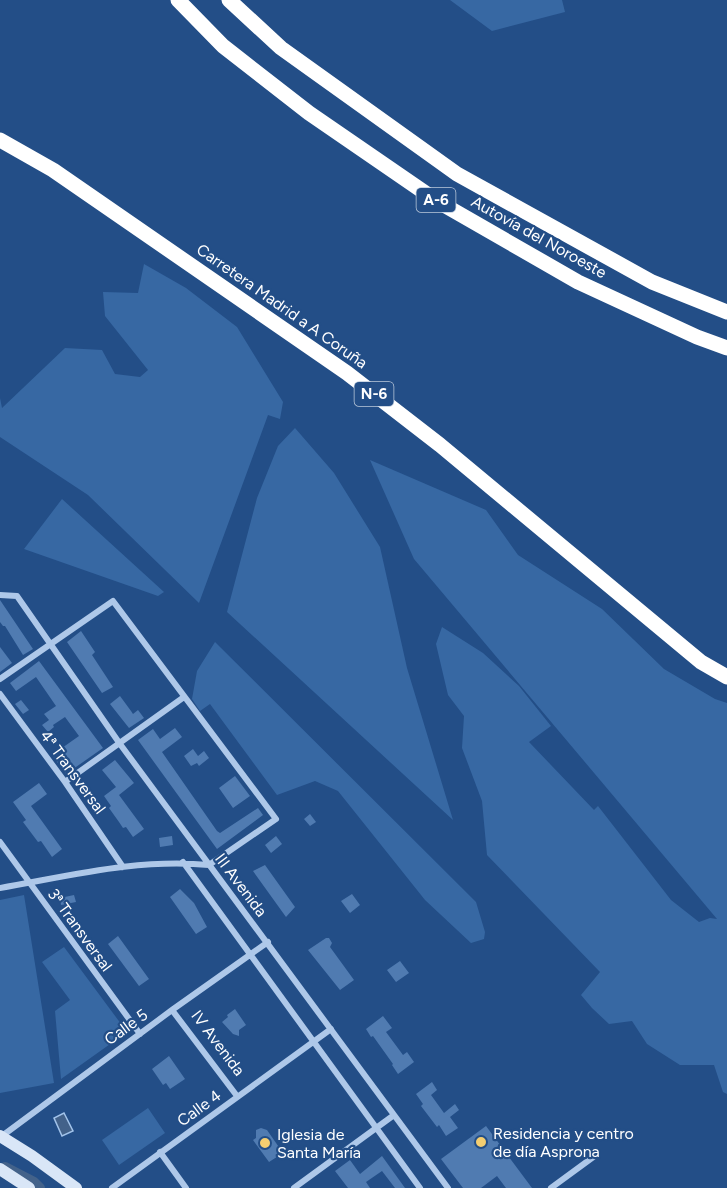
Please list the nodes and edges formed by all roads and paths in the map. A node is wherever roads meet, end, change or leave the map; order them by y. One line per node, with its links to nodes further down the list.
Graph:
1 (178, 0): 5 (highway, Autovía del Noroeste / A-6)
2 (229, 0): 4 (highway, Autovía del Noroeste / A-6)
3 (0, 140): 8 (highway, Carretera Madrid a A Coruña / N-6)
4 (727, 312)
5 (727, 348)
6 (0, 594): 7 (street, III Avenida)
7 (51, 644): 9 (street); 11 (street); 12 (street, III Avenida)
8 (727, 677)
9 (0, 679)
10 (0, 694): 13 (street, 4ª Transversal)
11 (184, 697): 12 (street); 16 (street)
12 (120, 744): 13 (street); 16 (street, III Avenida)
13 (64, 782): 17 (street, 4ª Transversal)
14 (0, 842): 18 (street, 3ª Transversal)
15 (183, 862): 16 (street); 17 (street); 21 (street, III Avenida)
16 (209, 865): 20 (street, III Avenida)
17 (123, 867): 18 (street)
18 (28, 883): 19 (street); 24 (street, 3ª Transversal)
19 (0, 888)
20 (268, 942): 21 (street, Calle 5); 23 (street, III Avenida)
21 (250, 955): 22 (street, Calle 5); 25 (street, III Avenida)
22 (172, 1010): 24 (street, Calle 5); 26 (street, IV Avenida)
23 (331, 1029): 25 (street, Calle 4); 27 (street, III Avenida)
24 (140, 1034): 29 (street, Calle 5)
25 (313, 1042): 26 (street, Calle 4); 28 (street, III Avenida)
26 (237, 1096): 30 (street, Calle 4)
27 (394, 1115): 28 (street); 39 (street, III Avenida)
28 (376, 1129): 37 (street); 38 (street, III Avenida)
29 (1, 1136): 34 (street)
30 (160, 1152): 35 (street, Calle 4); 36 (street)
31 (596, 1155): 40 (street)
32 (0, 1169): 33 (street)
33 (29, 1188)
34 (76, 1188)
35 (112, 1188)
36 (186, 1188)
37 (294, 1188)
38 (420, 1188)
39 (448, 1188)
40 (551, 1188)

